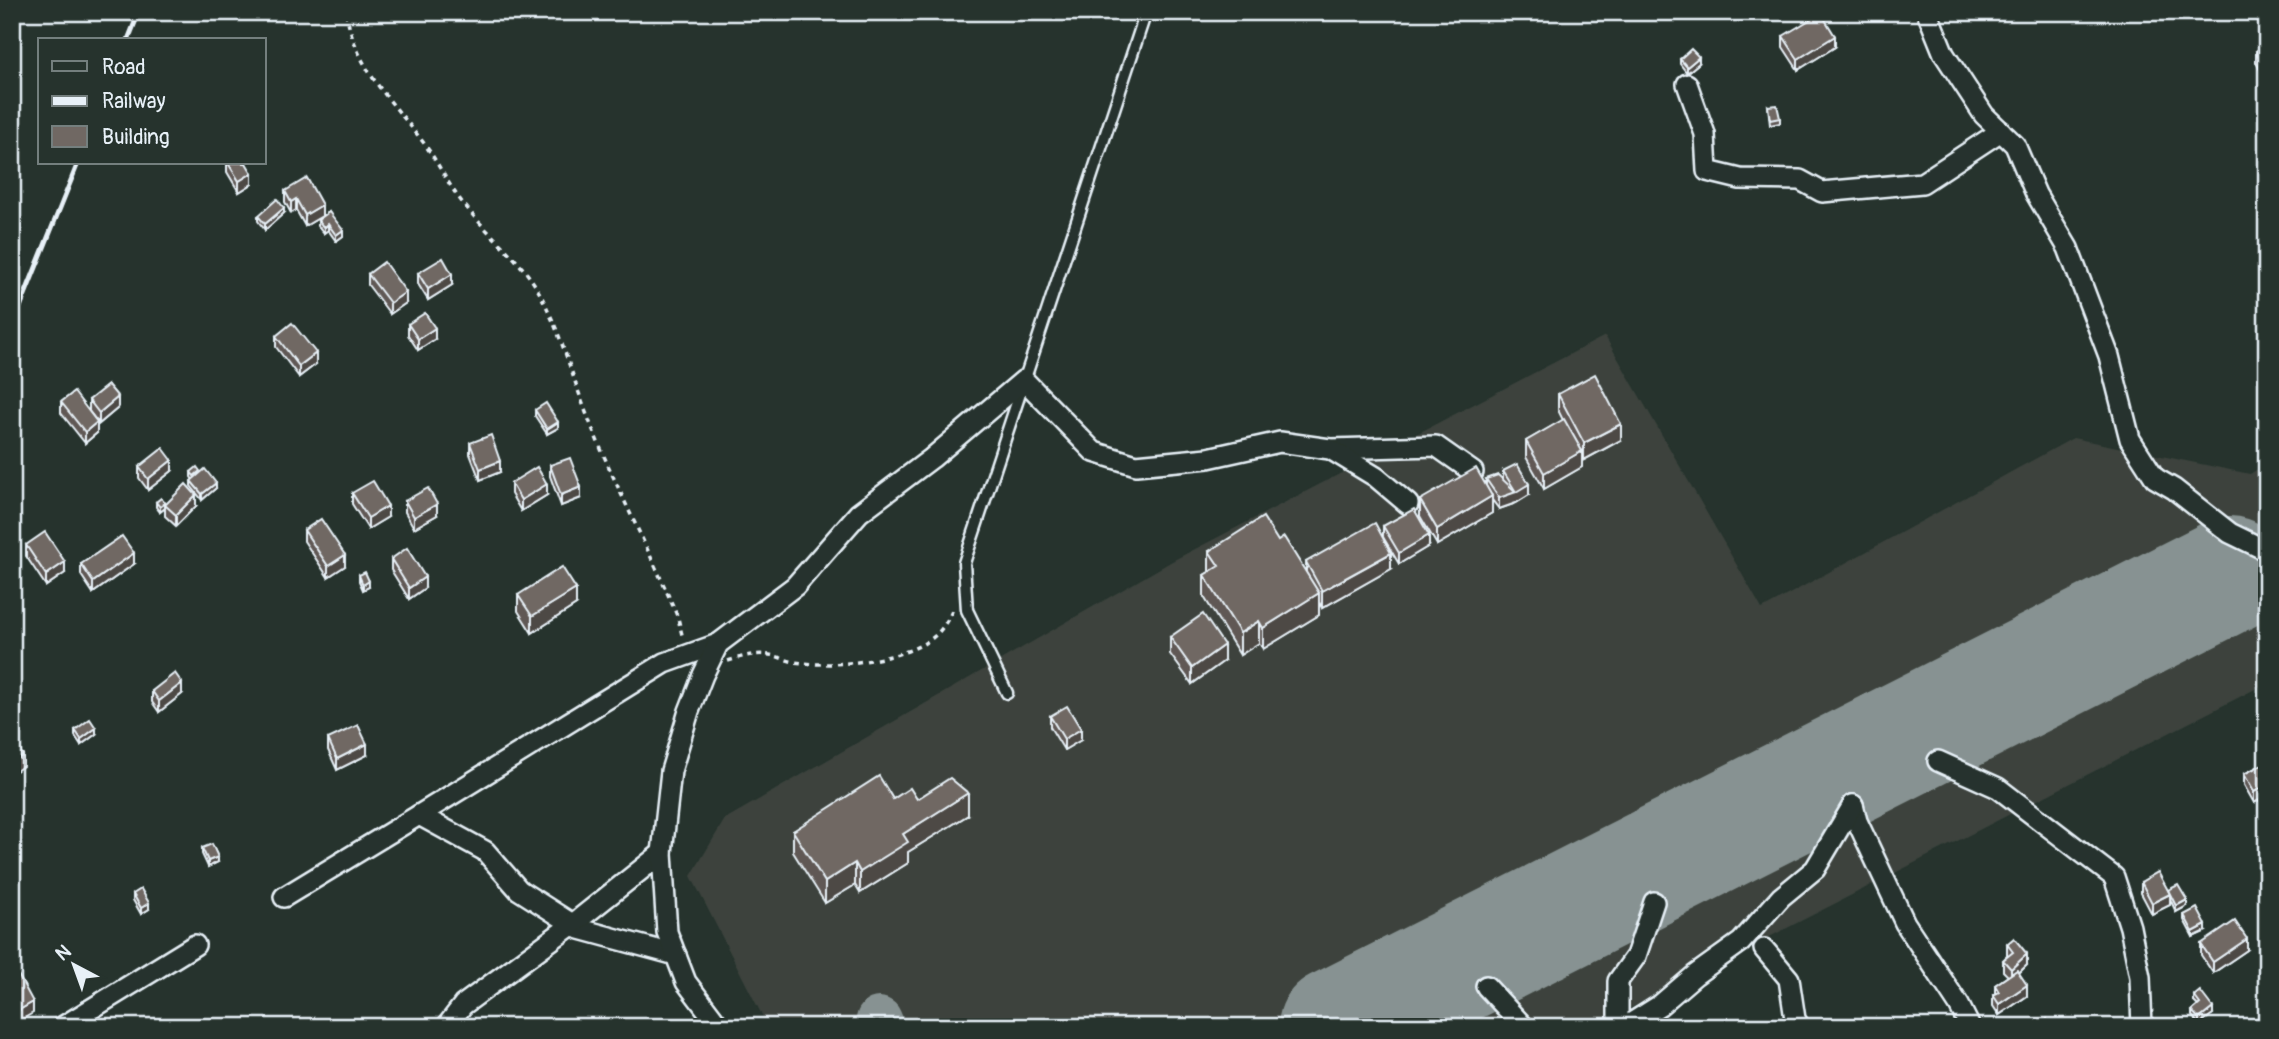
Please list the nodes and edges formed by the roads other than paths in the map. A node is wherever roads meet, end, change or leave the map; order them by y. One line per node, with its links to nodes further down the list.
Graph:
1 (1146, 12): 5 (lane)
2 (1927, 12): 4 (street)
3 (1687, 84): 4 (street)
4 (2001, 131): 9 (street)
5 (1024, 380): 6 (street); 10 (street); 11 (lane)
6 (1330, 449): 7 (street); 8 (street)
7 (1473, 472)
8 (1408, 504)
9 (2267, 551)
10 (718, 644): 13 (street); 14 (street)
11 (1007, 692)
12 (1938, 761): 30 (street)
13 (419, 815): 15 (street); 17 (street)
14 (662, 853): 17 (street); 20 (street)
15 (284, 897)
16 (1654, 902): 26 (street)
17 (573, 924): 20 (street); 23 (street)
18 (195, 945): 22 (street)
19 (1764, 949): 28 (street)
20 (676, 955): 24 (street)
21 (1486, 986): 25 (street)
22 (62, 1027)
23 (446, 1027)
24 (720, 1027)
25 (1524, 1027)
26 (1618, 1027)
27 (1625, 1027): 29 (street)
28 (1800, 1027)
29 (1970, 1027)
30 (2142, 1027)

